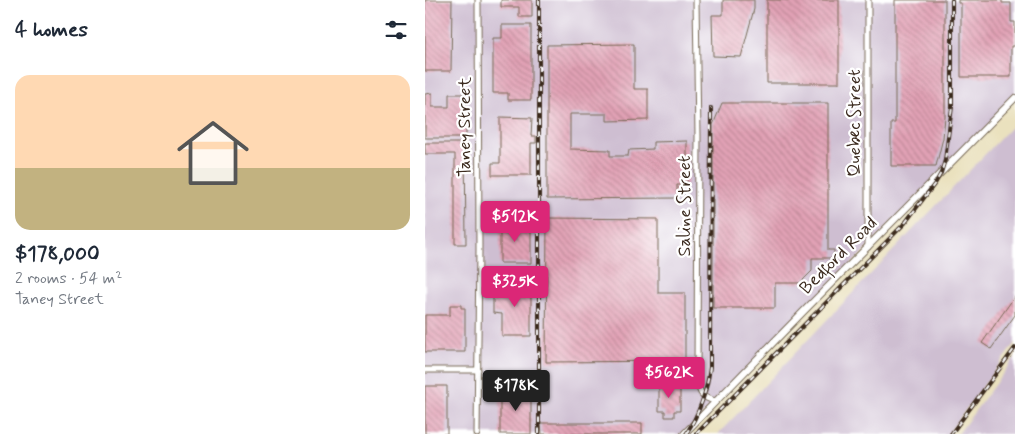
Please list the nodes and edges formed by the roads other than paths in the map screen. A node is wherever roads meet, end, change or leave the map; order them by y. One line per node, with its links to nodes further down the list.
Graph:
1 (478, 0): 7 (street, Taney Street)
2 (697, 0): 8 (street, Saline Street)
3 (868, 0): 5 (street, Quebec Street)
4 (1015, 98): 5 (street, Bedford Road)
5 (868, 247): 8 (street, Bedford Road)
6 (425, 370): 7 (street)
7 (477, 370): 9 (street, Taney Street)
8 (716, 401): 10 (street, Bedford Road)
9 (477, 434)
10 (684, 434)

